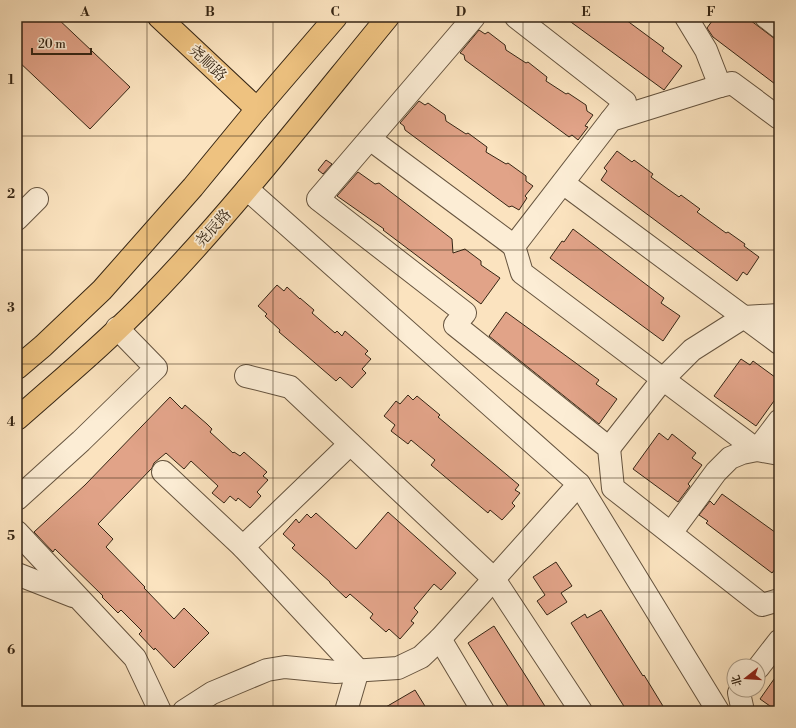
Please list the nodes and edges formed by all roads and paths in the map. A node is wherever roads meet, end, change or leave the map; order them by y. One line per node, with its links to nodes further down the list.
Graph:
1 (159, 17): 10 (main road, 尧顺路)
2 (336, 17): 10 (main road)
3 (388, 17): 15 (main road, 尧辰路)
4 (474, 17): 13 (street)
5 (516, 17): 12 (street)
6 (686, 17): 9 (street)
7 (766, 17): 8 (street)
8 (779, 27)
9 (720, 86): 11 (street); 12 (street)
10 (257, 109): 23 (main road)
11 (779, 118)
12 (611, 120): 14 (street)
13 (370, 139): 18 (street); 29 (street)
14 (563, 183): 18 (street); 20 (street)
15 (247, 189): 21 (main road, 尧辰路); 33 (street)
16 (37, 199): 17 (street)
17 (17, 219)
18 (514, 246): 25 (street)
19 (779, 315): 20 (street)
20 (744, 317): 22 (street); 25 (street)
21 (118, 328): 26 (main road, 尧辰路); 34 (street)
22 (779, 343)
23 (17, 368)
24 (246, 376): 28 (street)
25 (664, 379): 29 (street); 30 (street)
26 (17, 419)
27 (779, 421): 30 (street)
28 (350, 444): 37 (street); 39 (street)
29 (609, 448): 36 (street)
30 (757, 450): 31 (street); 36 (street)
31 (779, 454)
32 (163, 472): 37 (street)
33 (579, 484): 39 (street); 52 (street)
34 (17, 499)
35 (17, 532): 40 (street)
36 (671, 534): 41 (street)
37 (243, 547): 45 (street)
38 (17, 574): 40 (street)
39 (494, 579): 42 (street); 51 (street)
40 (78, 597): 48 (street)
41 (779, 600)
42 (440, 639): 45 (street); 50 (street)
43 (779, 641): 44 (street)
44 (766, 658)
45 (358, 670): 47 (street); 49 (street)
46 (740, 698): 53 (street)
47 (189, 709)
48 (160, 711)
49 (346, 711)
50 (483, 711)
51 (581, 711)
52 (718, 711)
53 (743, 711)

